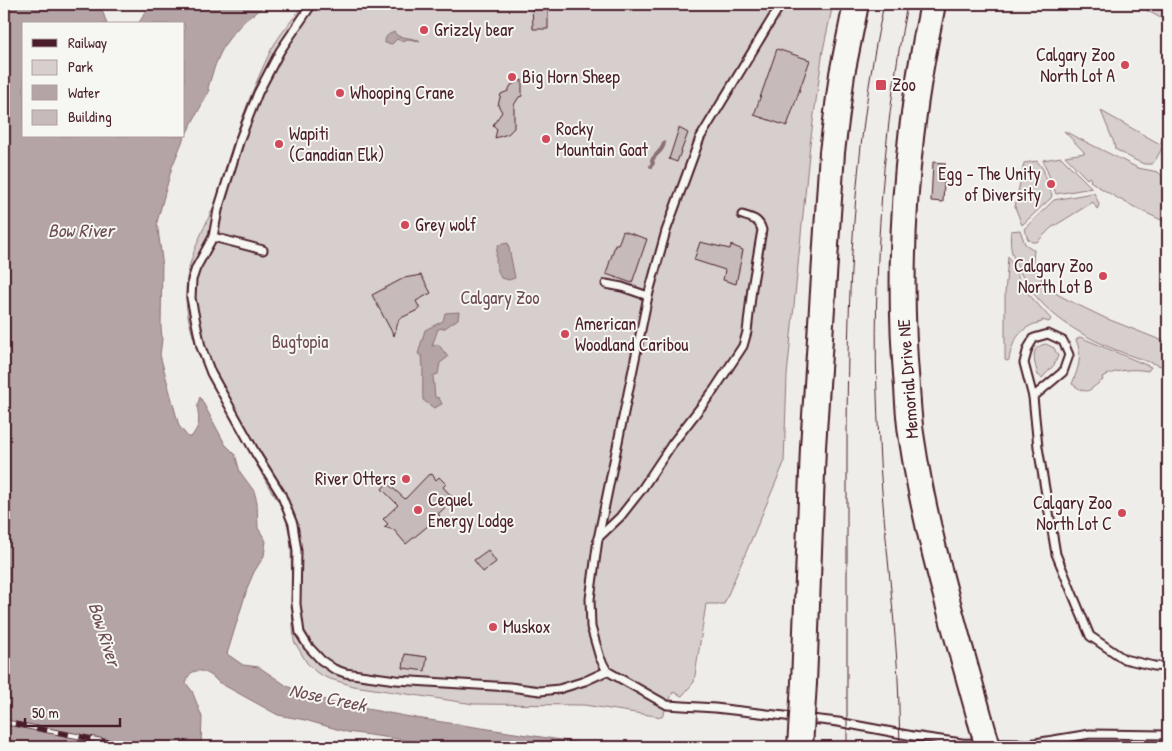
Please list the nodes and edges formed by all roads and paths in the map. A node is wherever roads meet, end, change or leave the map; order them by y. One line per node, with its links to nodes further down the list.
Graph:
1 (312, 4): 6 (lane)
2 (781, 4): 9 (lane)
3 (856, 4): 15 (highway, bridge)
4 (932, 4): 16 (highway, Memorial Drive NE, bridge)
5 (742, 215): 11 (lane)
6 (213, 237): 7 (lane); 13 (lane)
7 (264, 250)
8 (606, 284): 9 (lane)
9 (648, 296): 11 (lane)
10 (1032, 397): 10 (lane); 12 (lane)
11 (598, 539): 13 (lane)
12 (1168, 667)
13 (607, 671): 14 (lane)
14 (1168, 735)
15 (800, 747)
16 (988, 747)

